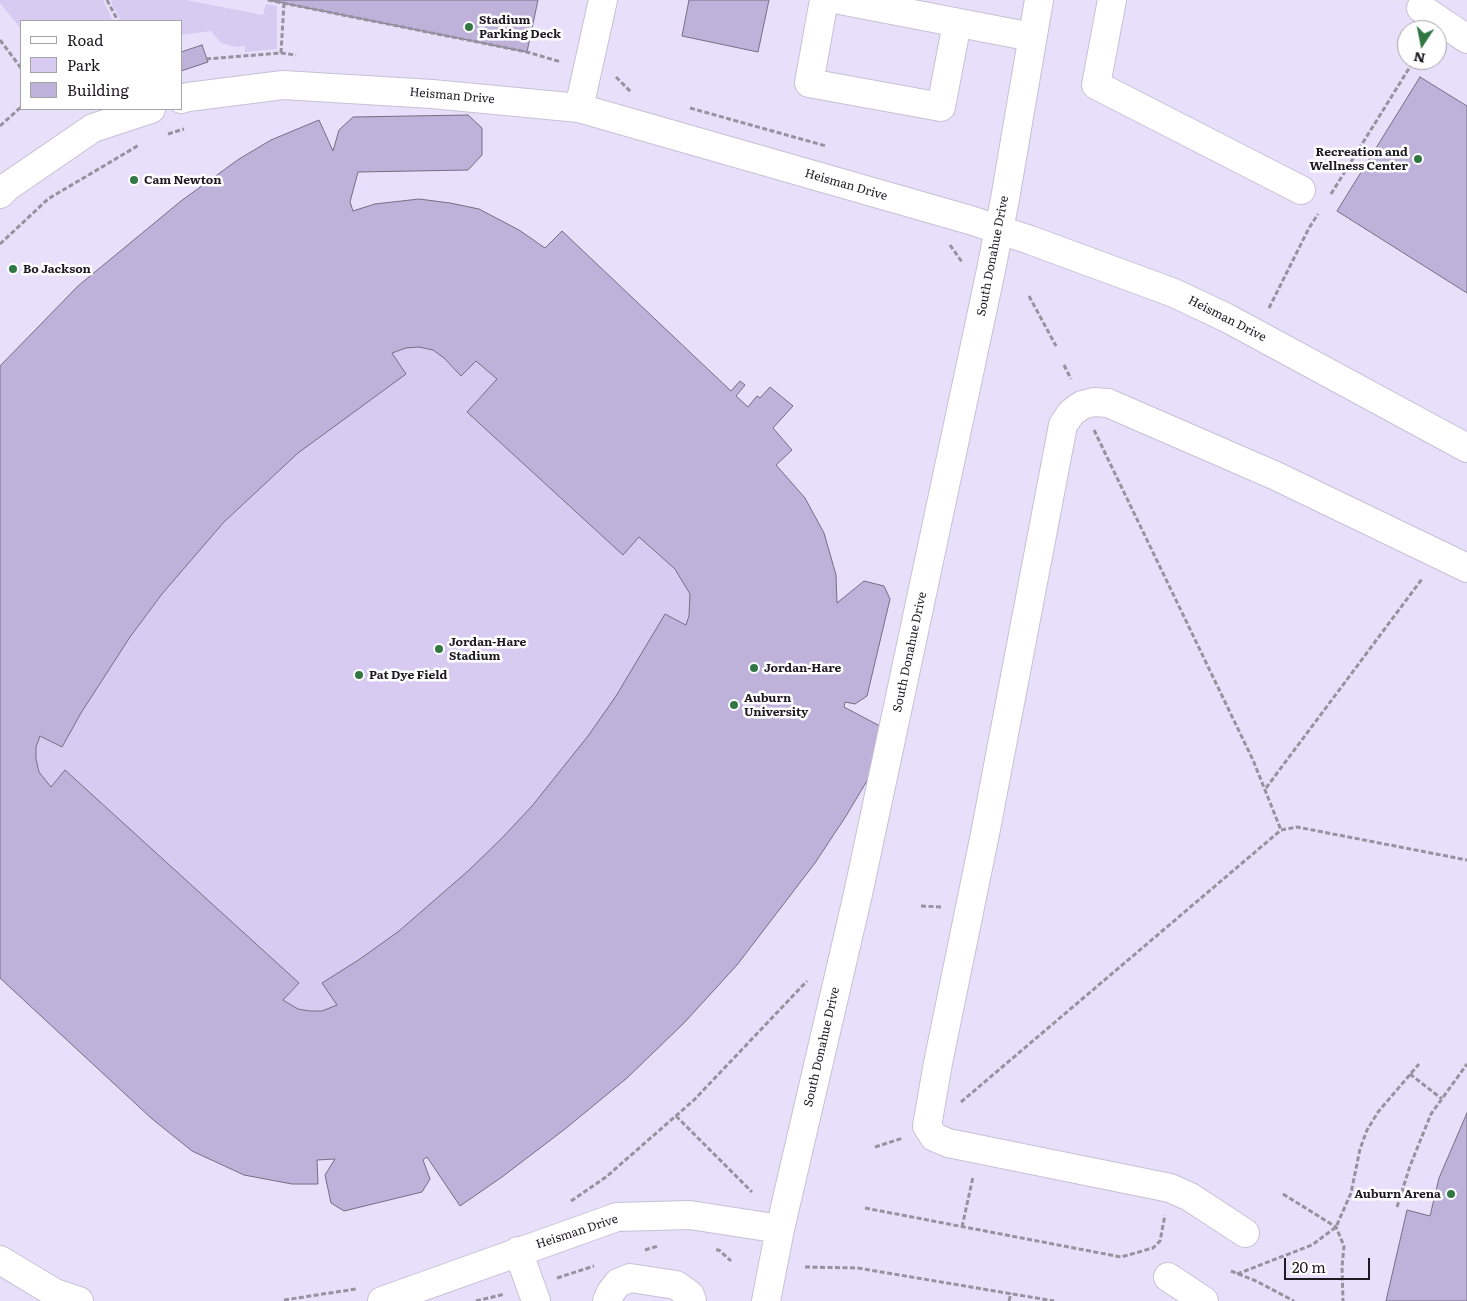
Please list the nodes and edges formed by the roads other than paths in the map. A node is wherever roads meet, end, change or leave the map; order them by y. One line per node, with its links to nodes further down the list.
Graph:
1 (603, 0): 11 (street)
2 (824, 0): 7 (street)
3 (840, 0): 7 (street)
4 (1039, 0): 8 (street, South Donahue Drive)
5 (1112, 0): 13 (street)
6 (1421, 8): 9 (street)
7 (957, 23): 8 (street)
8 (1032, 37): 15 (street, South Donahue Drive)
9 (1467, 39)
10 (182, 99): 11 (street, Heisman Drive)
11 (579, 108): 15 (street, Heisman Drive)
12 (148, 110): 14 (street)
13 (1301, 190)
14 (0, 194)
15 (999, 230): 16 (street, Heisman Drive); 18 (street, South Donahue Drive)
16 (1467, 448)
17 (1467, 568): 19 (street)
18 (780, 1229): 20 (street, Heisman Drive); 28 (street, South Donahue Drive)
19 (1245, 1233)
20 (518, 1252): 23 (street, Heisman Drive); 25 (street)
21 (2, 1264): 24 (street)
22 (1168, 1277): 29 (street)
23 (372, 1295)
24 (78, 1301)
25 (536, 1301)
26 (607, 1301): 27 (street)
27 (692, 1301)
28 (766, 1301)
29 (1204, 1301)

